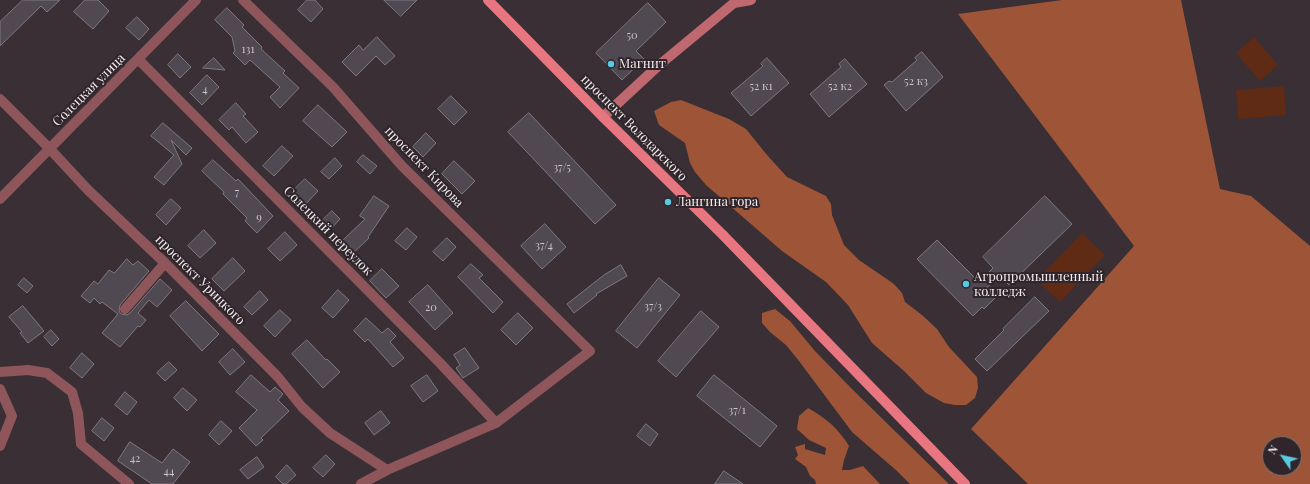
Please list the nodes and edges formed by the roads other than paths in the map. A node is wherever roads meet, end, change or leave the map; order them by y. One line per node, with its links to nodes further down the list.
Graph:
1 (196, 0): 6 (street, Солецкая улица)
2 (242, 0): 15 (street, проспект Кирова)
3 (488, 0): 8 (main road, проспект Володарского)
4 (751, 0): 5 (main road)
5 (733, 1): 8 (main road)
6 (138, 59): 9 (street, Солецкая улица); 15 (street, Солецкий переулок)
7 (0, 100): 9 (street, проспект Урицкого)
8 (603, 117): 20 (main road, проспект Володарского)
9 (49, 148): 10 (street, Солецкая улица); 11 (street, проспект Урицкого)
10 (0, 199)
11 (165, 263): 12 (street); 17 (street, проспект Урицкого)
12 (125, 310)
13 (0, 372): 18 (street)
14 (0, 389): 16 (street)
15 (496, 423): 17 (street)
16 (0, 446)
17 (387, 470): 19 (street)
18 (129, 484)
19 (361, 484)
20 (965, 484)

